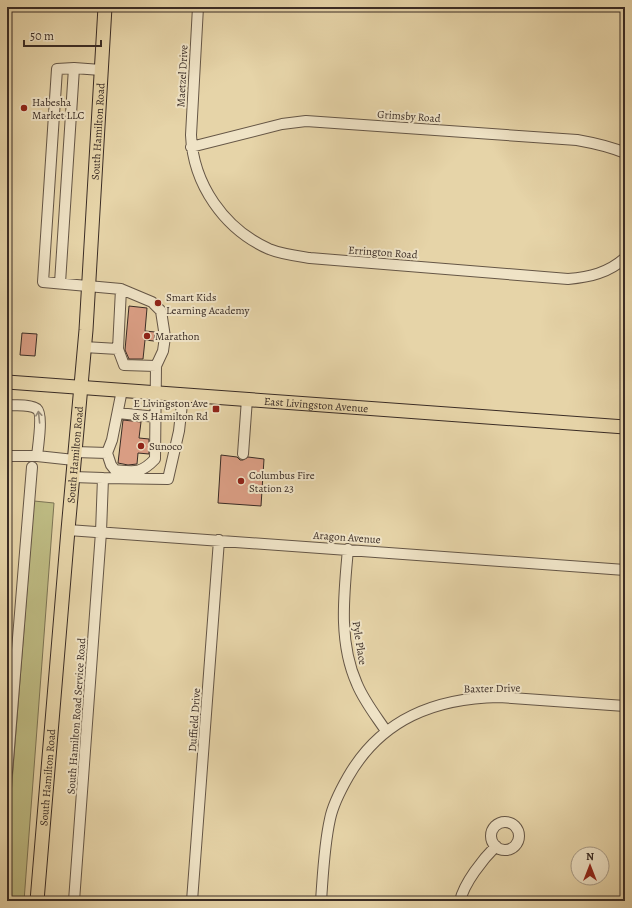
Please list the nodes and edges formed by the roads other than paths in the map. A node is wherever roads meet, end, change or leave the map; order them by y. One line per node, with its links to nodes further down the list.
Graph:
1 (105, 7): 4 (main road, South Hamilton Road)
2 (198, 7): 5 (street, Maetzel Drive)
3 (74, 68): 4 (street); 8 (street); 8 (street)
4 (101, 70): 9 (main road, South Hamilton Road)
5 (191, 147): 6 (street, Grimsby Road); 7 (street, Errington Road)
6 (625, 153)
7 (625, 258)
8 (60, 283): 9 (street)
9 (88, 285): 10 (street); 11 (main road, South Hamilton Road)
10 (121, 289): 12 (street); 13 (street)
11 (84, 346): 12 (street); 15 (main road, South Hamilton Road)
12 (118, 349): 13 (street)
13 (156, 366): 17 (street)
14 (7, 382): 15 (main road, East Livingston Avenue)
15 (81, 387): 16 (main road, East Livingston Avenue); 28 (main road, South Hamilton Road)
16 (122, 390): 17 (main road, East Livingston Avenue); 21 (street)
17 (156, 393): 18 (main road, East Livingston Avenue); 22 (street)
18 (182, 395): 19 (main road, East Livingston Avenue); 31 (street)
19 (247, 399): 23 (main road, East Livingston Avenue); 25 (street)
20 (7, 406): 27 (street, one-way to 20)
21 (118, 413): 22 (street); 24 (street)
22 (156, 417): 24 (street)
23 (625, 427)
24 (107, 453): 28 (street)
25 (243, 454)
26 (7, 456): 27 (street)
27 (37, 456): 28 (street)
28 (74, 456): 30 (main road, South Hamilton Road)
29 (32, 467): 39 (street)
30 (72, 477): 31 (street); 32 (main road, South Hamilton Road)
31 (103, 478): 33 (street, South Hamilton Road Service Road)
32 (68, 530): 33 (street, Aragon Avenue); 41 (main road, South Hamilton Road)
33 (101, 532): 34 (street, Aragon Avenue); 42 (street, South Hamilton Road Service Road)
34 (219, 540): 35 (street, Aragon Avenue); 43 (street, Duffield Drive)
35 (348, 549): 36 (street, Aragon Avenue); 38 (street, Pyle Place)
36 (625, 570)
37 (625, 706): 38 (street, Baxter Drive)
38 (386, 731): 44 (street, Baxter Drive)
39 (7, 772)
40 (496, 846): 45 (street)
41 (37, 901)
42 (74, 901)
43 (192, 901)
44 (321, 901)
45 (460, 901)

